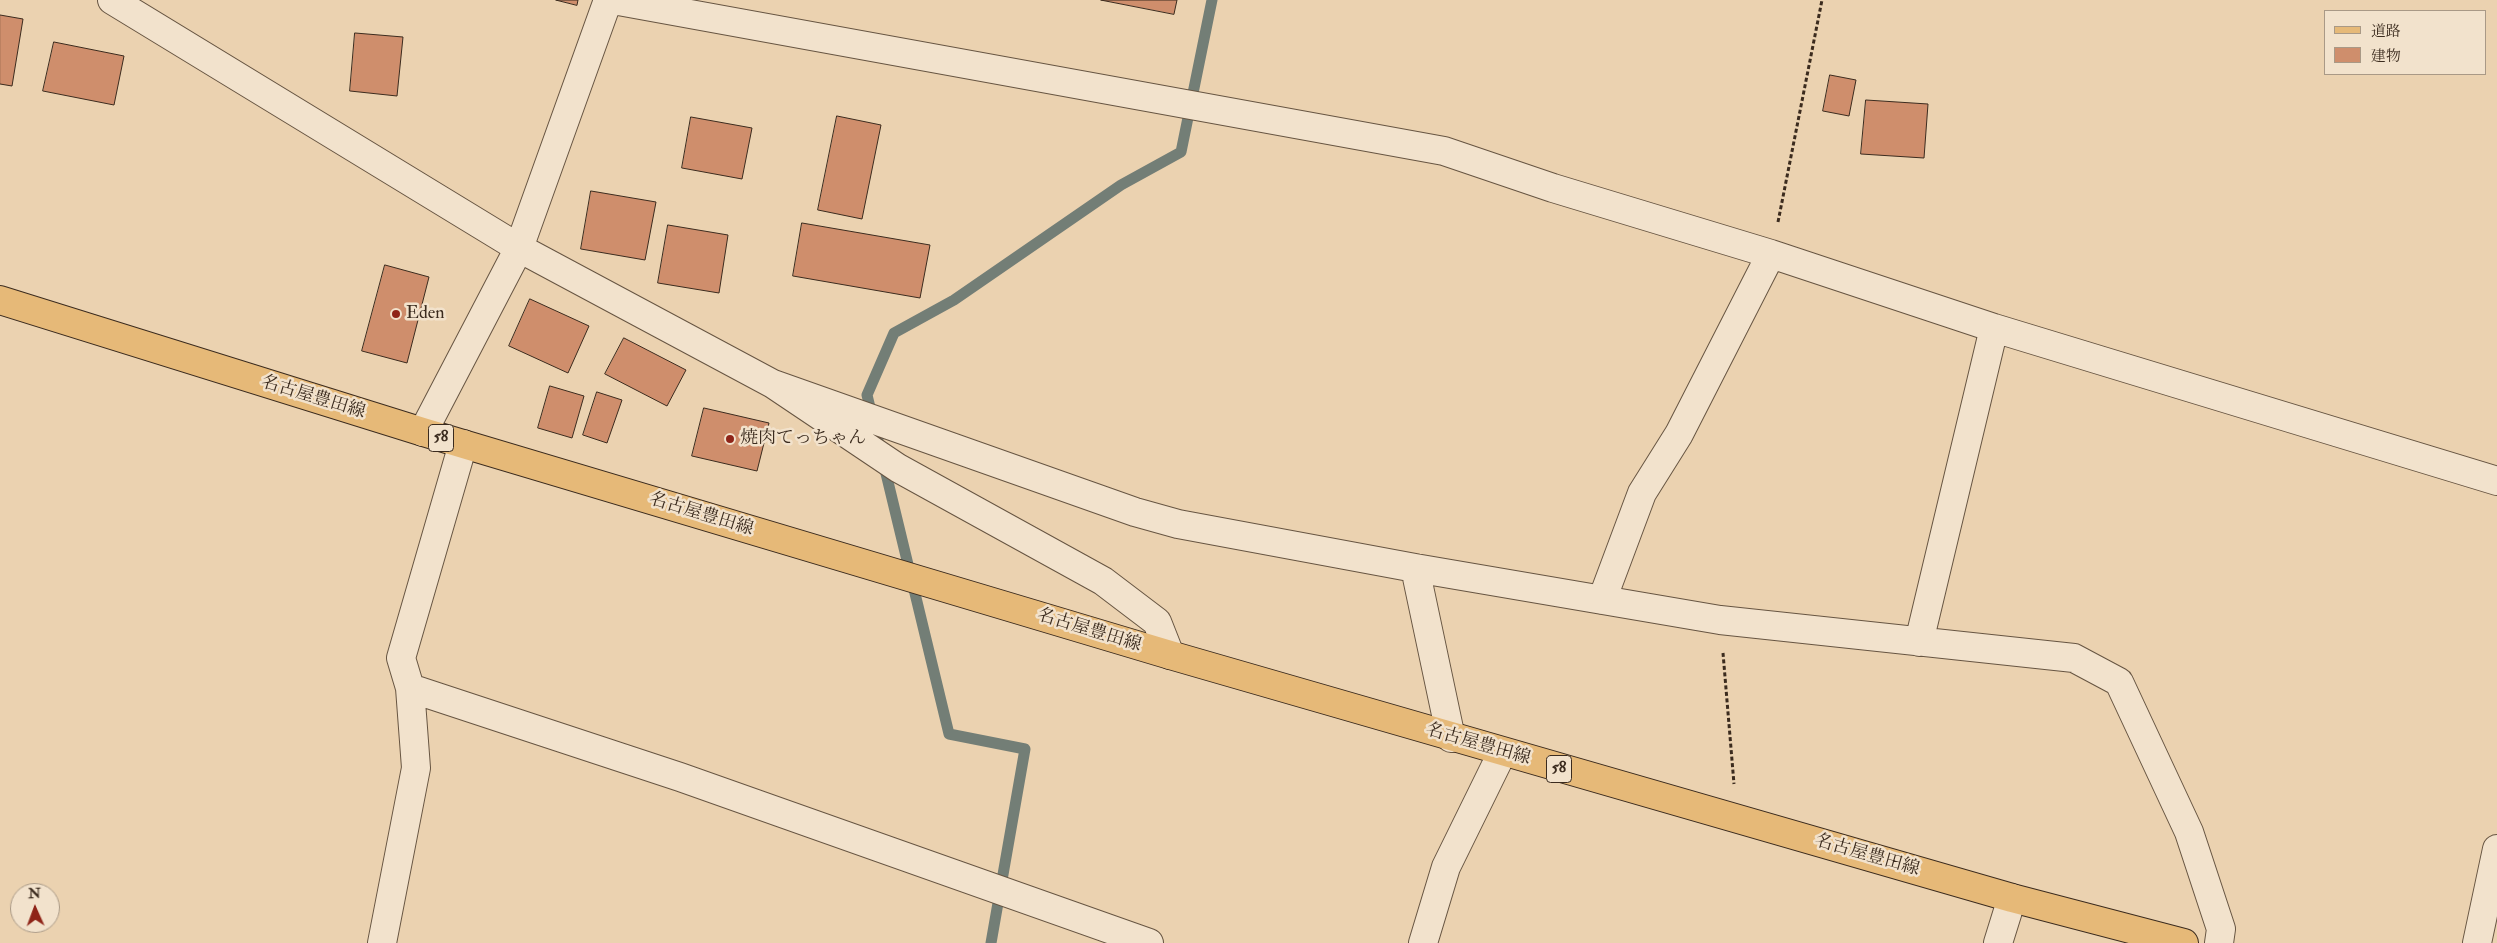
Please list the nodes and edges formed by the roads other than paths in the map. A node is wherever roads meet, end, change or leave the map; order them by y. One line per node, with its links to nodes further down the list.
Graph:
1 (112, 0): 4 (street)
2 (608, 0): 5 (street)
3 (613, 0): 6 (street)
4 (140, 8): 5 (street)
5 (519, 248): 9 (street); 10 (street)
6 (1772, 254): 8 (street); 14 (street)
7 (0, 300): 10 (main road, 名古屋豊田線 / 58)
8 (1994, 328): 12 (street); 15 (street)
9 (853, 425): 13 (street); 16 (street)
10 (423, 432): 11 (main road, 名古屋豊田線 / 58)
11 (463, 444): 16 (main road, 名古屋豊田線 / 58); 17 (street)
12 (2497, 481)
13 (1415, 568): 14 (street); 18 (street)
14 (1602, 600): 15 (street)
15 (1918, 642): 27 (street)
16 (1170, 655): 18 (main road, 名古屋豊田線 / 58)
17 (410, 688): 22 (street); 23 (street)
18 (1451, 738): 19 (main road, 名古屋豊田線 / 58)
19 (1502, 753): 21 (main road, 名古屋豊田線 / 58); 24 (street)
20 (2497, 849): 28 (street)
21 (2012, 898): 25 (street); 26 (main road, 名古屋豊田線 / 58)
22 (382, 943)
23 (1149, 943)
24 (1423, 943)
25 (1998, 943)
26 (2184, 943)
27 (2219, 943)
28 (2477, 943)

